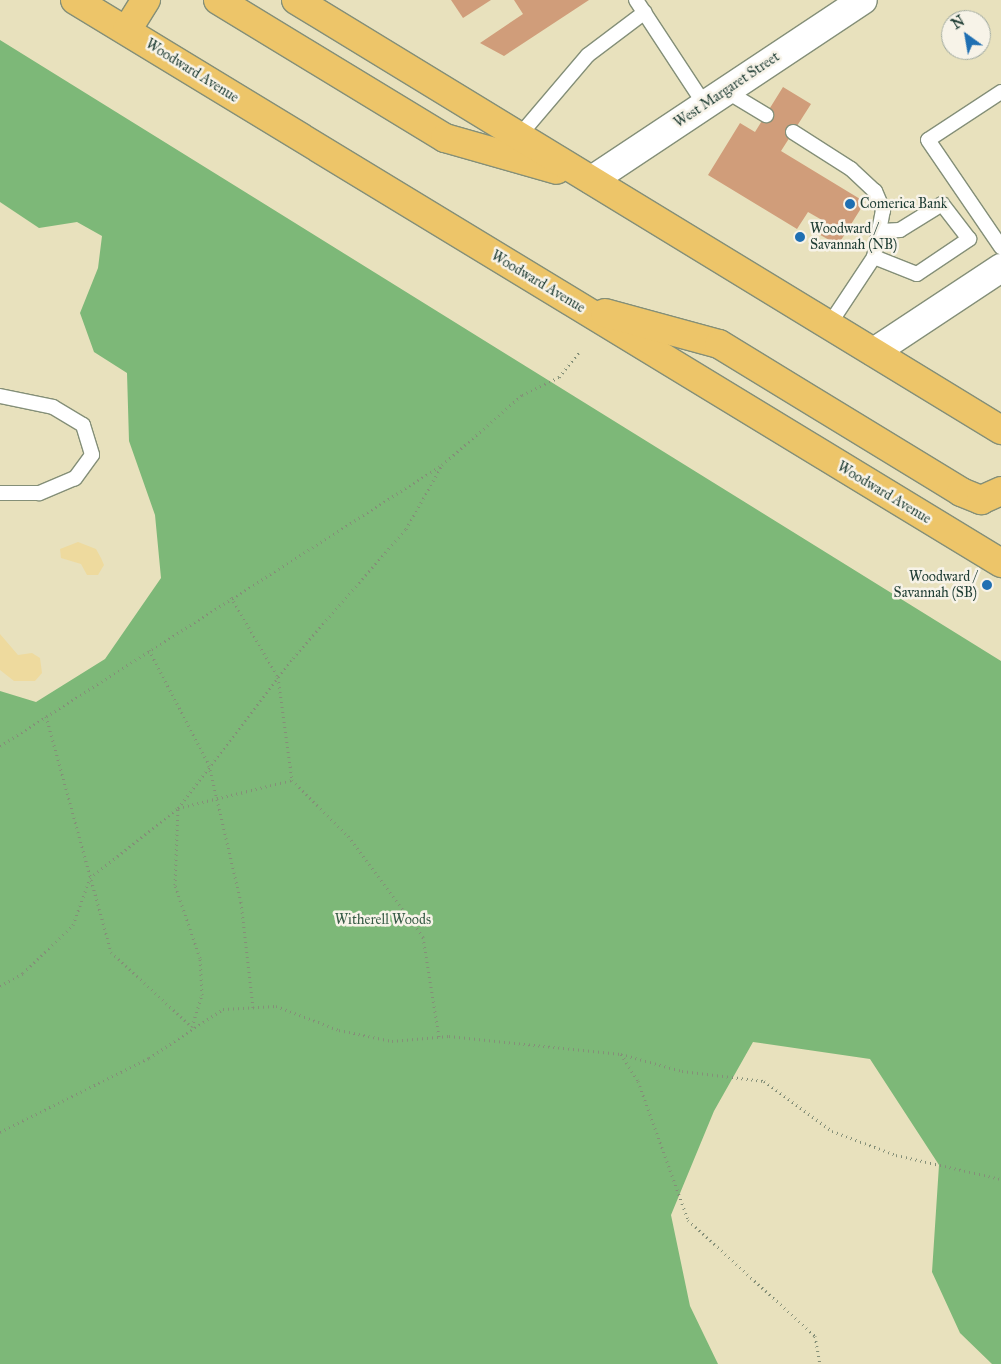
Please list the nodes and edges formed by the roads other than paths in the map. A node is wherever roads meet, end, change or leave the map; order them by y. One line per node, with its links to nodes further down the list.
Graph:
1 (75, 0): 8 (main road, Woodward Avenue)
2 (146, 0): 8 (main road)
3 (218, 0): 14 (main road)
4 (636, 0): 7 (lane)
5 (863, 0): 10 (street, West Margaret Street)
6 (306, 2): 13 (main road)
7 (645, 12): 10 (lane); 13 (lane)
8 (127, 30): 19 (main road, Woodward Avenue)
9 (1001, 92): 16 (lane)
10 (715, 98): 11 (lane); 14 (street, West Margaret Street)
11 (766, 115)
12 (793, 132): 15 (lane)
13 (519, 136): 14 (main road)
14 (592, 180): 20 (main road)
15 (881, 231): 17 (lane); 17 (lane)
16 (1001, 247)
17 (874, 257): 20 (lane)
18 (1001, 268): 21 (street)
19 (575, 305): 24 (main road); 26 (main road, Woodward Avenue)
20 (829, 325): 21 (main road)
21 (874, 352): 23 (main road)
22 (0, 396): 25 (lane)
23 (1001, 431)
24 (1001, 491)
25 (0, 493)
26 (1001, 564)

